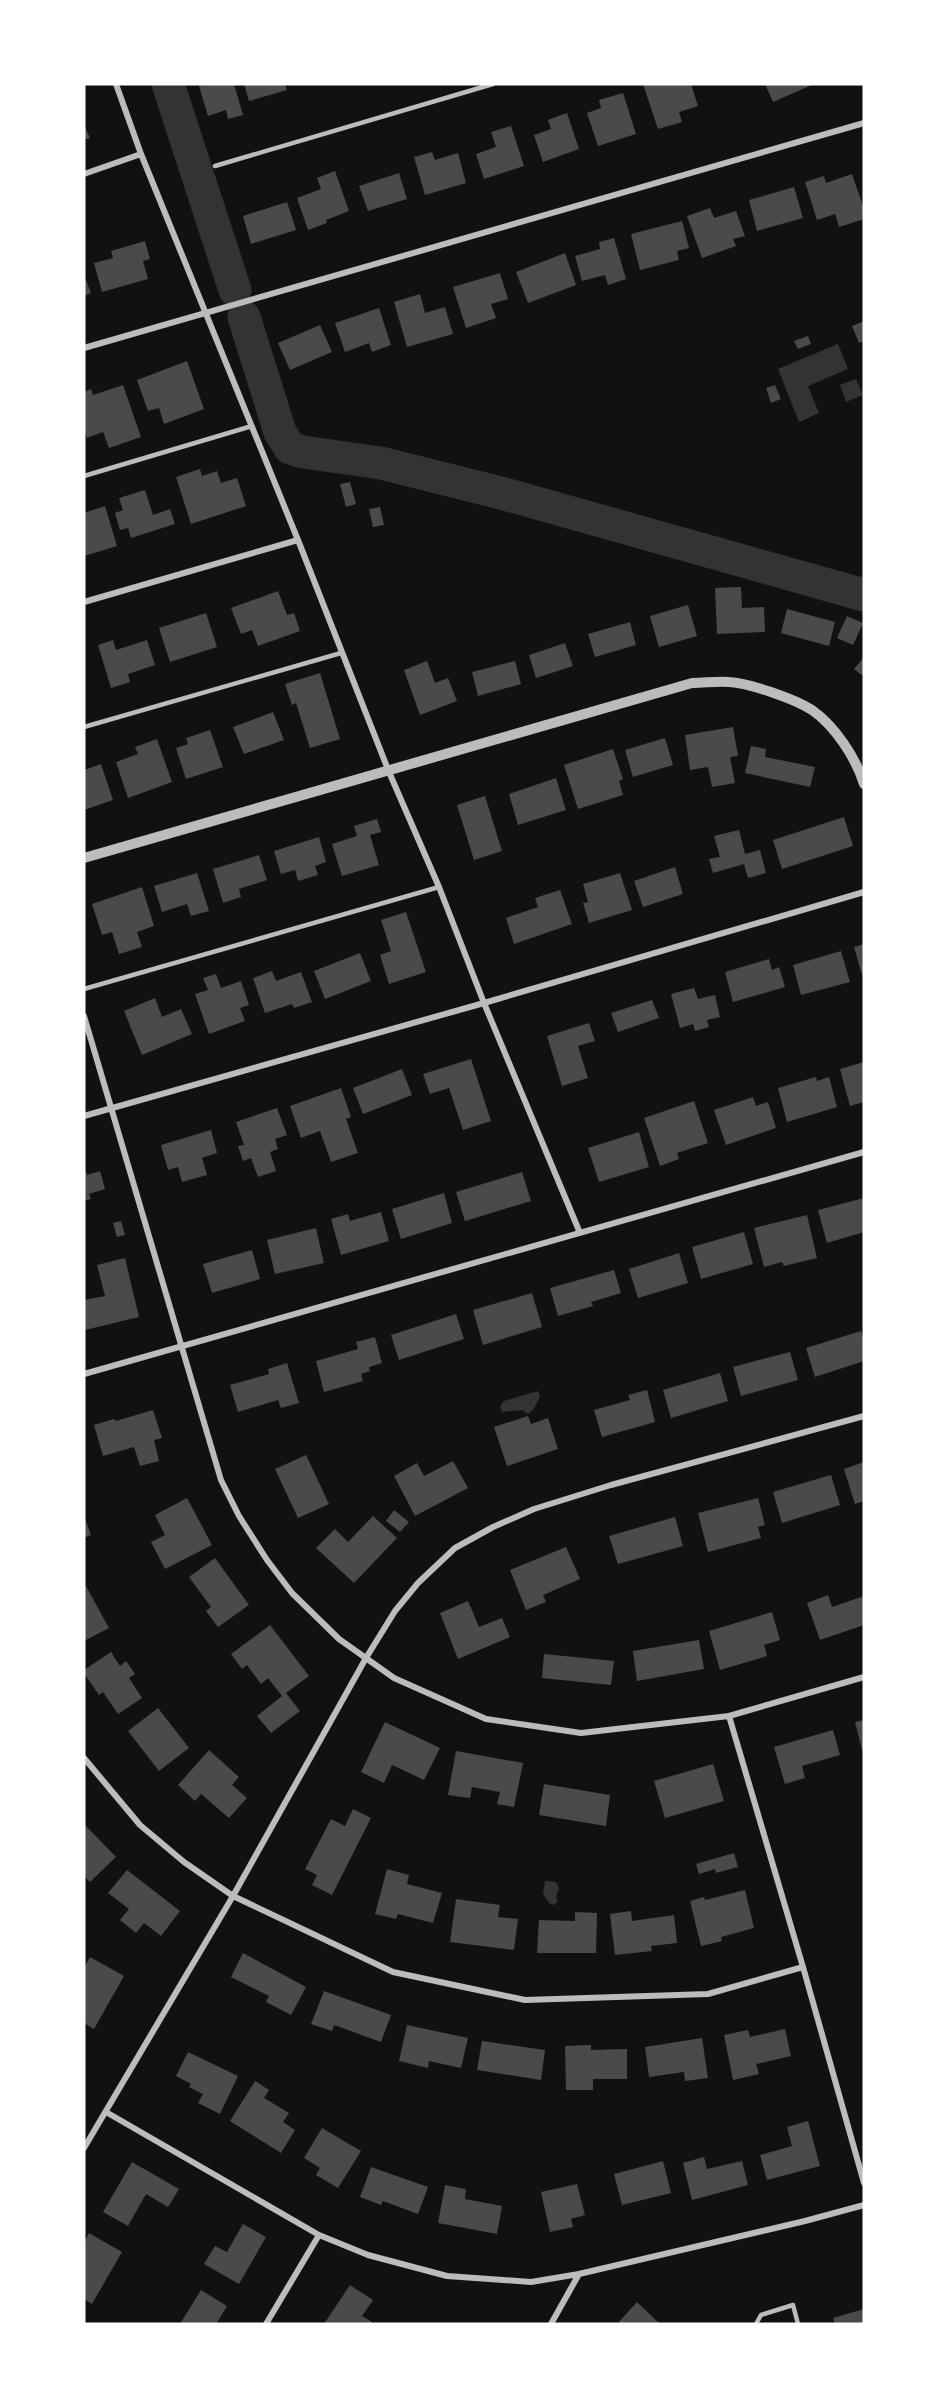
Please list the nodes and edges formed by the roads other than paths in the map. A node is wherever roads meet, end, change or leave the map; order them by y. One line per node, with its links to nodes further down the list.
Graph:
1 (116, 84): 4 (street)
2 (493, 84): 5 (lane)
3 (864, 123): 7 (street)
4 (141, 154): 6 (street); 7 (street)
5 (215, 165)
6 (84, 174)
7 (207, 314): 8 (street); 9 (street)
8 (84, 348)
9 (252, 426): 10 (lane); 11 (street)
10 (84, 476)
11 (298, 540): 12 (street); 13 (street)
12 (84, 602)
13 (341, 653): 14 (lane); 15 (street)
14 (84, 727)
15 (388, 772): 16 (street); 17 (street); 18 (street)
16 (864, 784)
17 (84, 858)
18 (439, 887): 20 (lane); 21 (street)
19 (864, 892): 21 (street)
20 (84, 989)
21 (484, 1003): 23 (street); 26 (street)
22 (84, 1016): 23 (street)
23 (110, 1108): 24 (street); 27 (street)
24 (84, 1116)
25 (864, 1152): 26 (street)
26 (580, 1233): 27 (street)
27 (180, 1346): 28 (street); 30 (street)
28 (84, 1374)
29 (864, 1416): 30 (street)
30 (366, 1658): 32 (street); 34 (street)
31 (864, 1677): 32 (street)
32 (729, 1716): 35 (street)
33 (84, 1758): 34 (street)
34 (233, 1896): 35 (street); 36 (street)
35 (804, 1967): 38 (street)
36 (106, 2112): 37 (street); 40 (street)
37 (84, 2148)
38 (864, 2183)
39 (864, 2205): 41 (street)
40 (319, 2235): 41 (street); 42 (street)
41 (579, 2274): 43 (street)
42 (266, 2324)
43 (551, 2324)
44 (756, 2324): 45 (lane)
45 (798, 2324)

